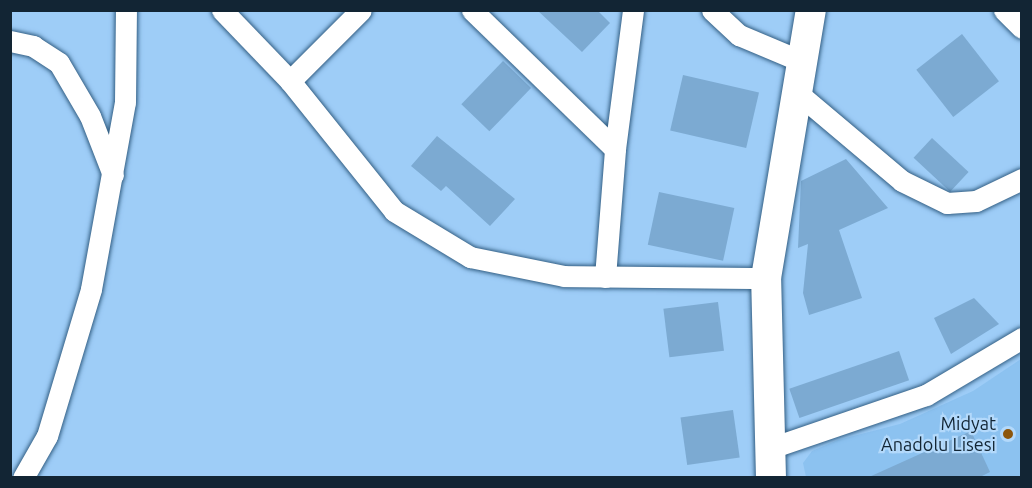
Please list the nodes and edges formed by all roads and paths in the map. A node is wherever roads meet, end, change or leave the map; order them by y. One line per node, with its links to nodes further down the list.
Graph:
1 (126, 10): 15 (street)
2 (222, 10): 12 (street)
3 (361, 10): 12 (street)
4 (472, 10): 14 (street)
5 (633, 10): 14 (street)
6 (712, 10): 11 (street)
7 (811, 10): 11 (main road)
8 (1004, 10): 9 (street)
9 (1022, 28)
10 (10, 41): 15 (street)
11 (801, 61): 13 (main road)
12 (290, 81): 17 (street)
13 (800, 95): 16 (street); 18 (main road)
14 (615, 149): 17 (street)
15 (112, 176): 21 (street)
16 (1022, 179)
17 (605, 277): 18 (street)
18 (766, 278): 20 (main road)
19 (1022, 339): 20 (street)
20 (769, 463)
21 (23, 477)

